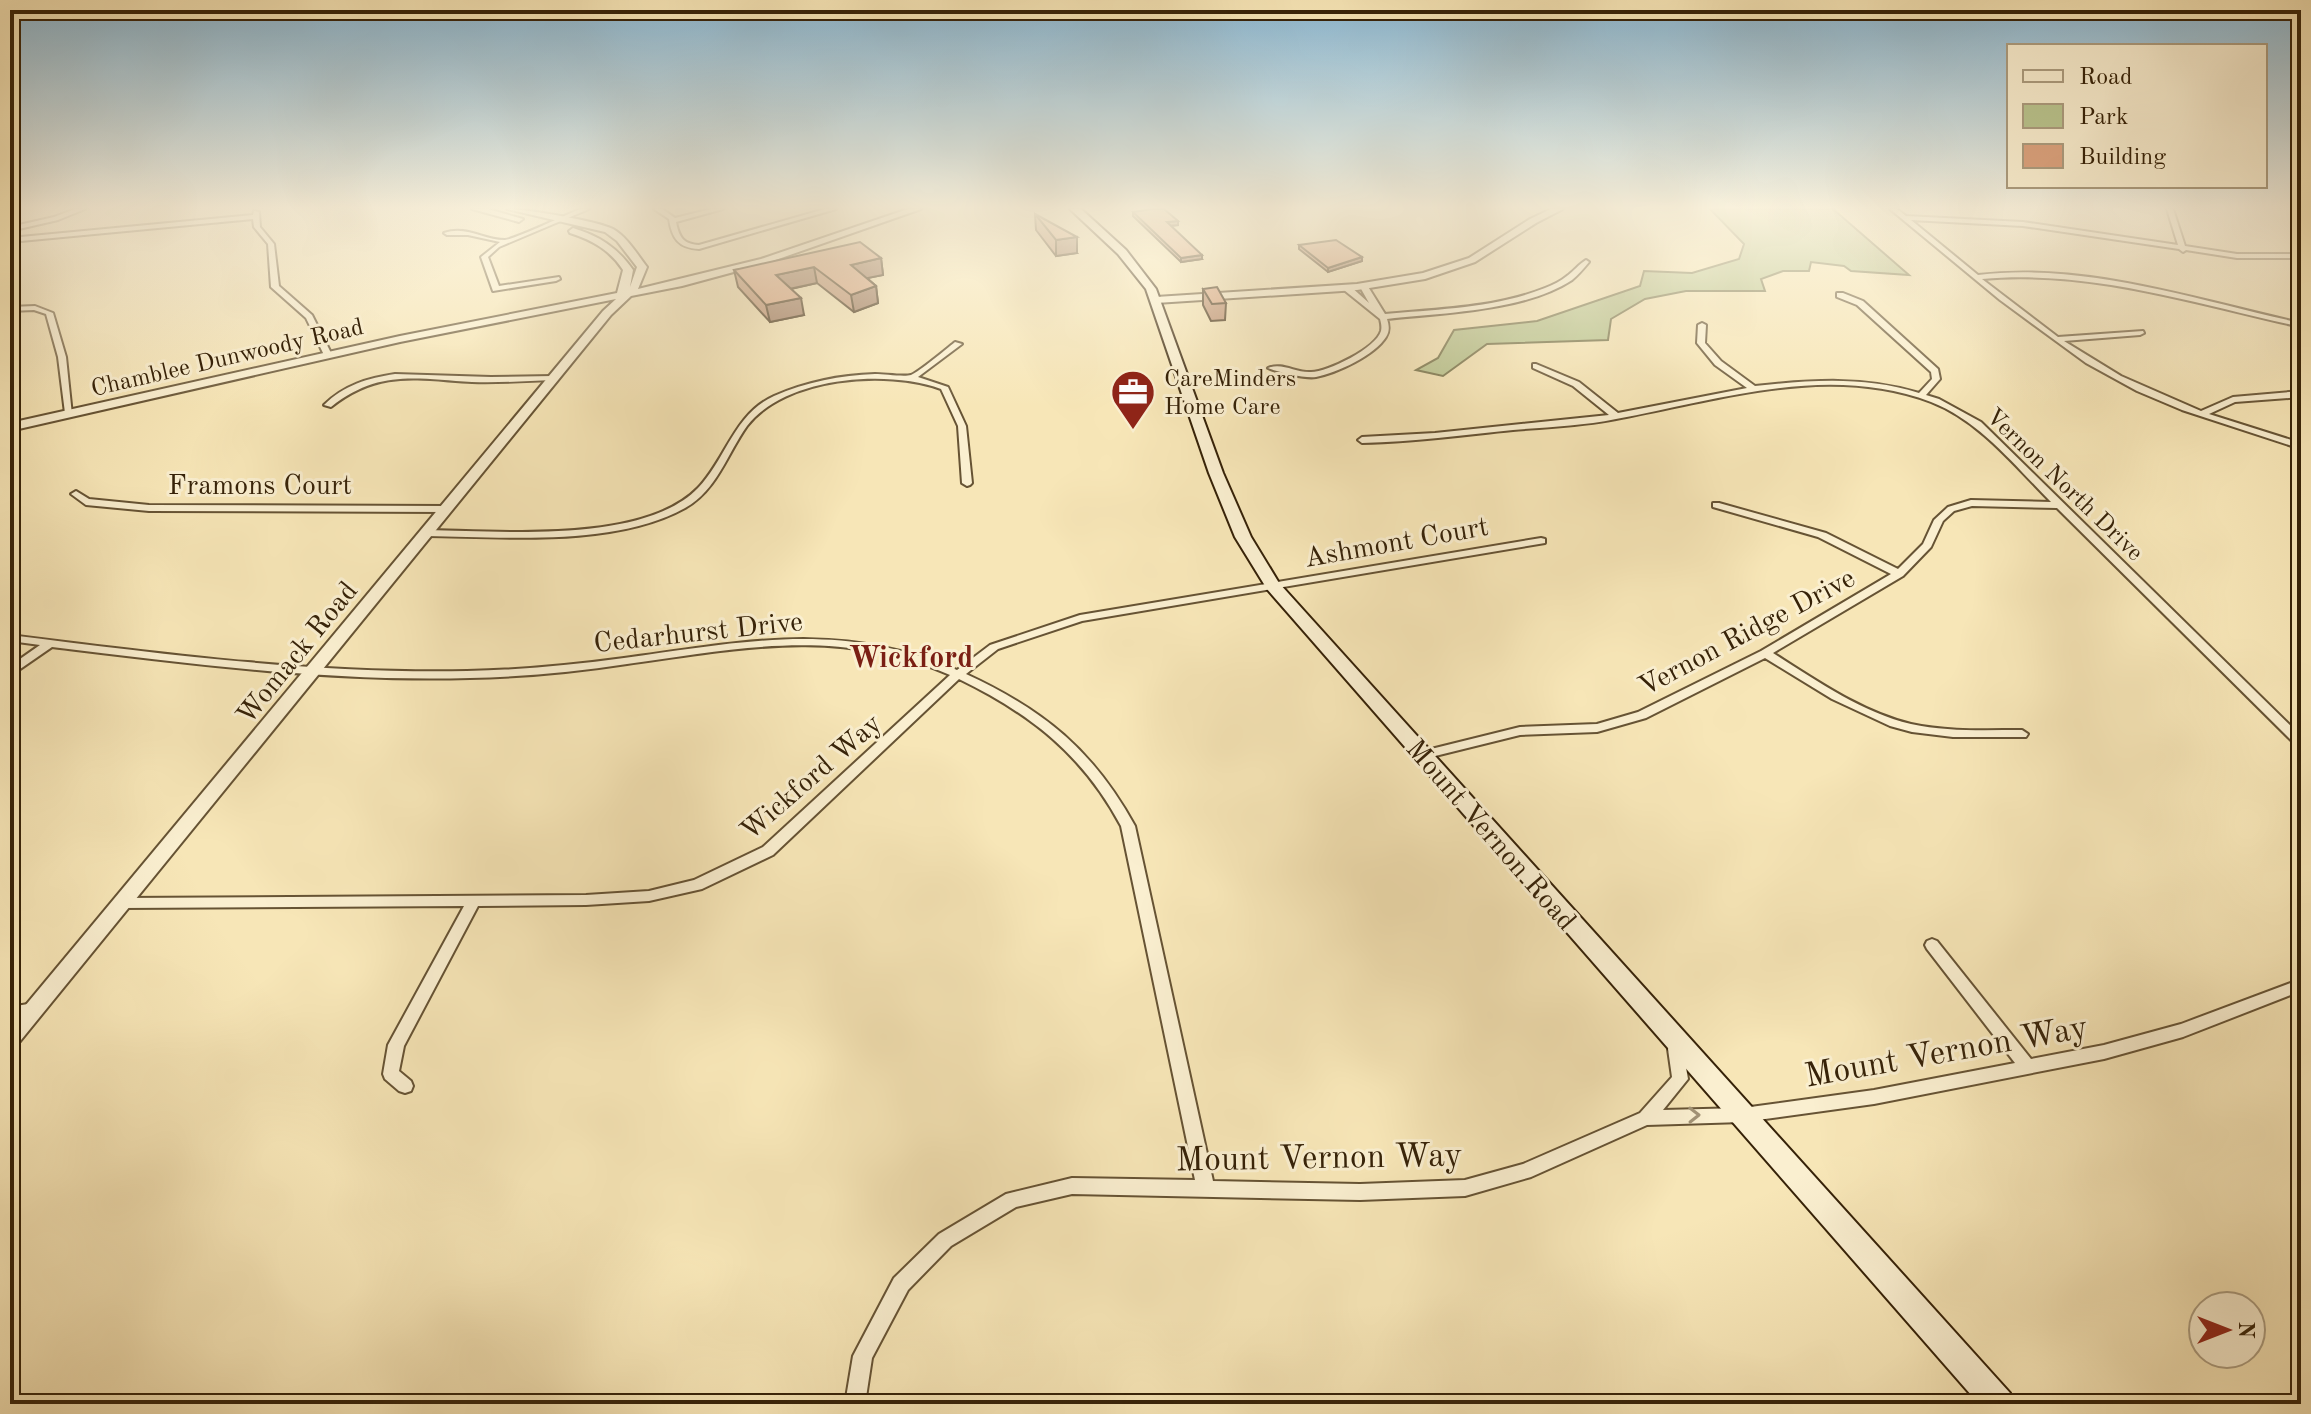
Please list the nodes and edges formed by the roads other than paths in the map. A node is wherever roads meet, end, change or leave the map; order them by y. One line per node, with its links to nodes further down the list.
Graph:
1 (274, 275): 26 (street)
2 (491, 275): 13 (street)
3 (627, 275): 17 (street)
4 (640, 275): 17 (street, Womack Road)
5 (650, 275): 11 (street)
6 (712, 275): 11 (street, Chamblee Dunwoody Road)
7 (1138, 275): 18 (main road, Mount Vernon Road)
8 (1428, 275): 14 (street)
9 (1575, 275): 20 (street)
10 (1976, 275): 12 (street)
11 (705, 277): 17 (street, Chamblee Dunwoody Road)
12 (1979, 277): 22 (street); 24 (street)
13 (556, 279)
14 (1364, 287): 15 (street); 20 (street)
15 (1347, 288): 18 (street); 20 (street)
16 (1840, 295): 32 (street)
17 (621, 297): 26 (street, Chamblee Dunwoody Road); 30 (street, Womack Road)
18 (1156, 300): 49 (main road, Mount Vernon Road)
19 (10, 309): 35 (street)
20 (1382, 317): 28 (street)
21 (1702, 325): 31 (street)
22 (2301, 325)
23 (2140, 333): 24 (street)
24 (2059, 339): 36 (street)
25 (958, 344): 29 (street)
26 (328, 355): 35 (street, Chamblee Dunwoody Road)
27 (1536, 366): 37 (street)
28 (1272, 368)
29 (914, 376): 41 (street); 46 (street)
30 (553, 378): 34 (street); 45 (street, Womack Road)
31 (1755, 390): 32 (street, Vernon North Drive); 37 (street, Vernon North Drive)
32 (1923, 393): 44 (street, Vernon North Drive)
33 (2301, 394): 36 (street)
34 (328, 405)
35 (69, 413): 38 (street, Chamblee Dunwoody Road)
36 (2202, 414): 40 (street)
37 (1617, 417): 39 (street, Vernon North Drive)
38 (10, 427)
39 (1362, 440)
40 (2301, 446)
41 (967, 483)
42 (76, 494): 45 (street, Framons Court)
43 (1716, 505): 48 (street)
44 (2059, 505): 48 (street, Vernon Ridge Drive); 57 (street, Vernon North Drive)
45 (447, 509): 46 (street, Womack Road)
46 (427, 533): 54 (street, Womack Road)
47 (1541, 541): 49 (street, Ashmont Court)
48 (1899, 574): 52 (street, Vernon Ridge Drive)
49 (1266, 588): 55 (street, Wickford Way); 58 (main road, Mount Vernon Road)
50 (10, 638): 51 (street, Cedarhurst Drive)
51 (50, 643): 53 (street); 54 (street, Cedarhurst Drive)
52 (1765, 653): 56 (street); 58 (street, Vernon Ridge Drive)
53 (10, 672)
54 (314, 673): 55 (street, Cedarhurst Drive); 60 (street, Womack Road)
55 (957, 675): 59 (street, Wickford Way); 71 (street, Cedarhurst Drive)
56 (2022, 734)
57 (2301, 743)
58 (1423, 755): 65 (main road, Mount Vernon Road)
59 (474, 901): 60 (street, Wickford Way); 68 (street)
60 (121, 903): 63 (street, Womack Road)
61 (1932, 945): 67 (street)
62 (2301, 985): 67 (street, Mount Vernon Way)
63 (34, 1009): 64 (street); 66 (street, Womack Road)
64 (10, 1013)
65 (1672, 1038): 69 (main road, Mount Vernon Road); 70 (street)
66 (10, 1039)
67 (2026, 1065): 69 (street, Mount Vernon Way)
68 (405, 1086)
69 (1743, 1115): 70 (street, Mount Vernon Way, one-way to 69); 73 (main road, Mount Vernon Road)
70 (1646, 1118): 71 (street, Mount Vernon Way)
71 (1206, 1189): 72 (street, Mount Vernon Way)
72 (855, 1404)
73 (1999, 1404)

